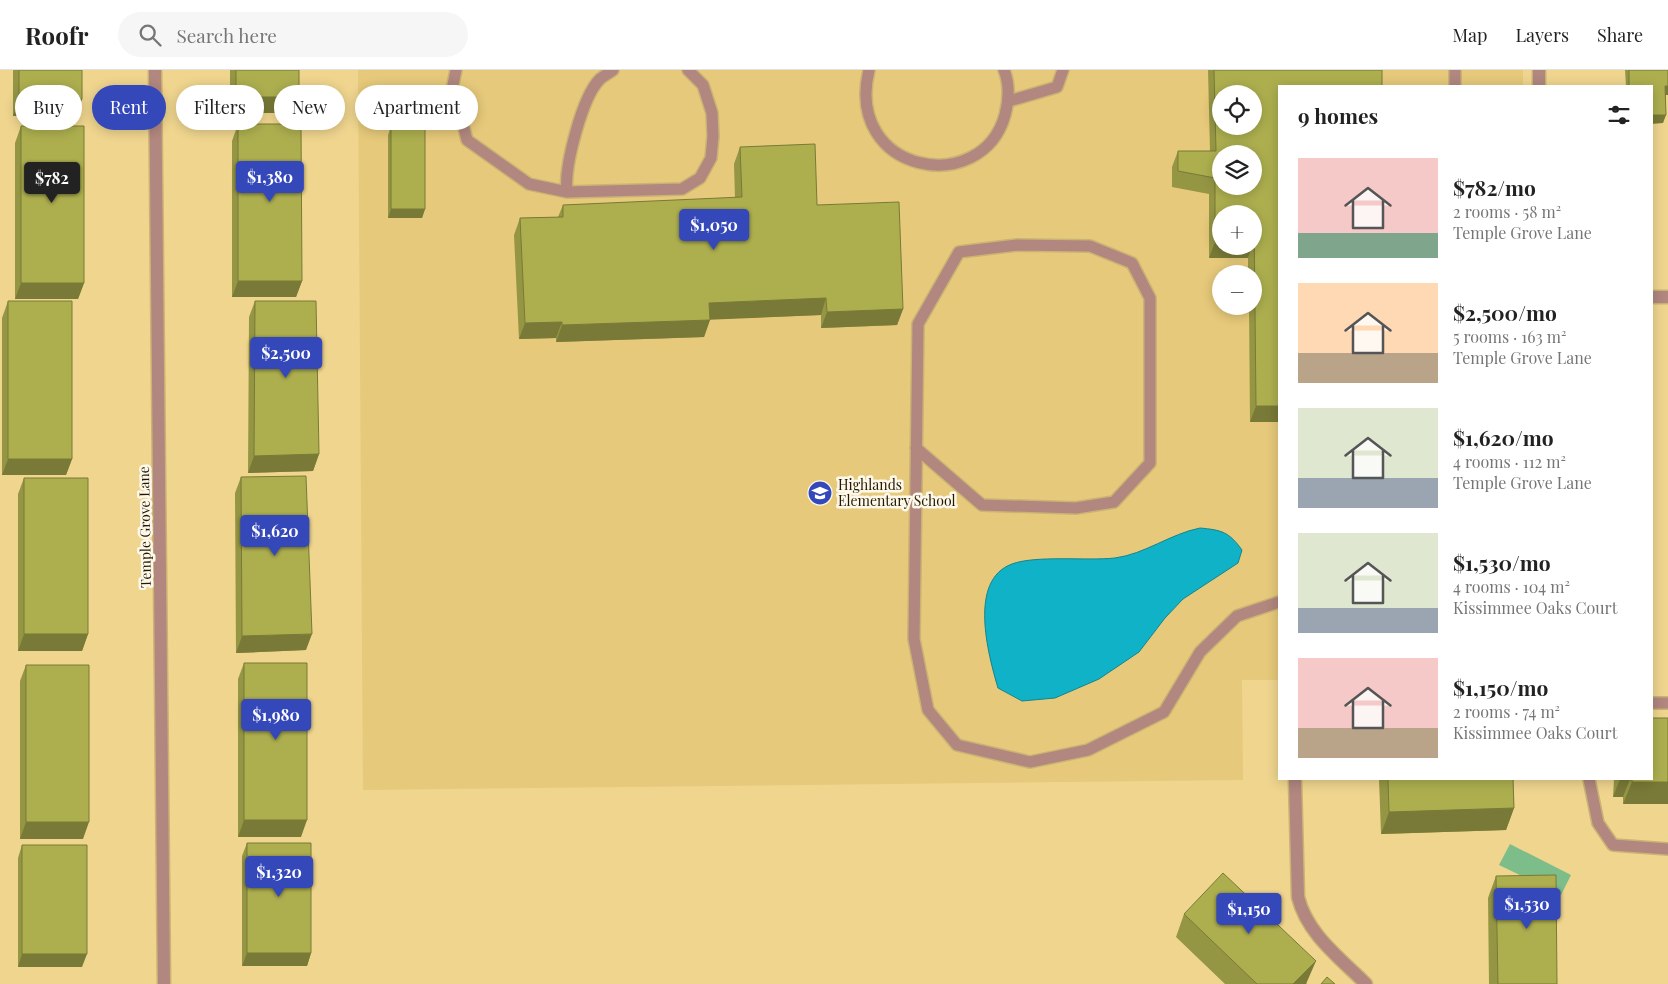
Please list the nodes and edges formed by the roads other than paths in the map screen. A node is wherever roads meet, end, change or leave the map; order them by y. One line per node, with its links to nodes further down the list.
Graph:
1 (155, 70): 23 (street, Temple Grove Lane)
2 (456, 70): 13 (lane)
3 (612, 70): 13 (lane)
4 (688, 70): 13 (lane)
5 (869, 70): 12 (lane)
6 (1004, 70): 12 (lane)
7 (1063, 70): 12 (lane)
8 (1455, 70): 10 (lane)
9 (1539, 70): 11 (street)
10 (1455, 85)
11 (1539, 85)
12 (1009, 101)
13 (567, 192)
14 (1653, 297): 15 (street)
15 (1668, 297)
16 (916, 448): 16 (lane); 17 (lane)
17 (1278, 602)
18 (1653, 702): 19 (lane)
19 (1668, 703)
20 (1589, 780): 22 (lane)
21 (1295, 781): 24 (street)
22 (1668, 849)
23 (164, 984)
24 (1366, 984)

